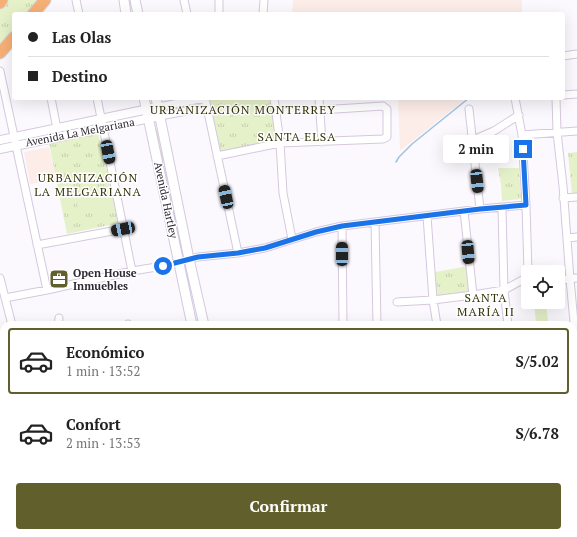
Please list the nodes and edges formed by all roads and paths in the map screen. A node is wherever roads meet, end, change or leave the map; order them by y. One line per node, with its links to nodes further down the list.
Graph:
1 (2, 0): 9 (highway)
2 (45, 0): 10 (highway)
3 (76, 0): 11 (street)
4 (124, 0): 12 (main road)
5 (135, 0): 13 (main road)
6 (184, 0): 14 (street)
7 (219, 0): 15 (street)
8 (264, 0): 16 (street)
9 (0, 3)
10 (35, 12)
11 (79, 12)
12 (126, 12)
13 (138, 12)
14 (187, 12)
15 (219, 12)
16 (263, 12)
17 (12, 39): 18 (highway)
18 (0, 53)
19 (577, 54): 20 (street)
20 (565, 56)
21 (0, 70): 48 (street)
22 (577, 94): 23 (street)
23 (565, 95)
24 (51, 100): 42 (street)
25 (97, 100): 40 (street)
26 (144, 100): 38 (main road, Avenida Hartley)
27 (156, 100): 37 (main road, Avenida Hartley)
28 (198, 100): 37 (street, Avenida La Melgariana)
29 (205, 100): 34 (street)
30 (274, 100): 50 (street)
31 (319, 100): 36 (street)
32 (515, 100): 39 (street)
33 (556, 100): 44 (street)
34 (207, 107): 37 (street, Avenida La Melgariana); 52 (street)
35 (469, 109): 47 (street)
36 (320, 110): 49 (street); 49 (street)
37 (159, 112): 38 (street, Avenida La Melgariana); 68 (main road, Avenida Hartley)
38 (148, 114): 40 (street, Avenida La Melgariana); 41 (street, Avenida La Melgariana); 69 (main road, Avenida Hartley)
39 (519, 115): 45 (street); 47 (street)
40 (101, 119): 41 (street); 42 (street, Avenida La Melgariana)
41 (103, 128): 48 (street, Avenida La Melgariana); 62 (street)
42 (57, 129): 48 (street, Avenida La Melgariana)
43 (577, 131): 44 (street)
44 (557, 132): 45 (street); 54 (street)
45 (522, 136): 55 (street)
46 (0, 140): 48 (street, Avenida La Melgariana)
47 (472, 140): 57 (street)
48 (15, 141): 51 (street, Avenida La Melgariana); 66 (street)
49 (322, 142): 50 (street)
50 (280, 143): 52 (street); 65 (street)
51 (0, 148)
52 (217, 156): 67 (street)
53 (577, 197): 54 (street)
54 (563, 198): 64 (street)
55 (526, 205): 56 (street); 70 (street)
56 (502, 208): 57 (street); 76 (street)
57 (480, 209): 58 (street)
58 (464, 211): 59 (street); 77 (street)
59 (426, 216): 60 (street); 79 (street)
60 (374, 222): 61 (street); 86 (street)
61 (342, 226): 65 (street); 85 (street)
62 (123, 229): 66 (street); 71 (street)
63 (577, 237): 64 (street)
64 (567, 238): 73 (street)
65 (292, 239): 67 (street)
66 (37, 245): 75 (street)
67 (238, 253): 68 (street)
68 (189, 259): 69 (street); 84 (main road, Avenida Hartley)
69 (179, 261): 71 (street); 83 (main road, Avenida Hartley)
70 (528, 265)
71 (132, 270): 75 (street)
72 (0, 278): 78 (street)
73 (573, 278): 81 (street)
74 (521, 281): 76 (street)
75 (47, 290): 78 (street)
76 (504, 290): 77 (street); 88 (street)
77 (472, 295): 79 (street)
78 (5, 298): 82 (street)
79 (433, 300): 80 (street); 87 (street)
80 (397, 302)
81 (575, 316)
82 (11, 321)
83 (191, 321)
84 (203, 321)
85 (343, 321)
86 (377, 321)
87 (436, 321)
88 (508, 321)
89 (577, 346): 90 (street)
90 (577, 356)

